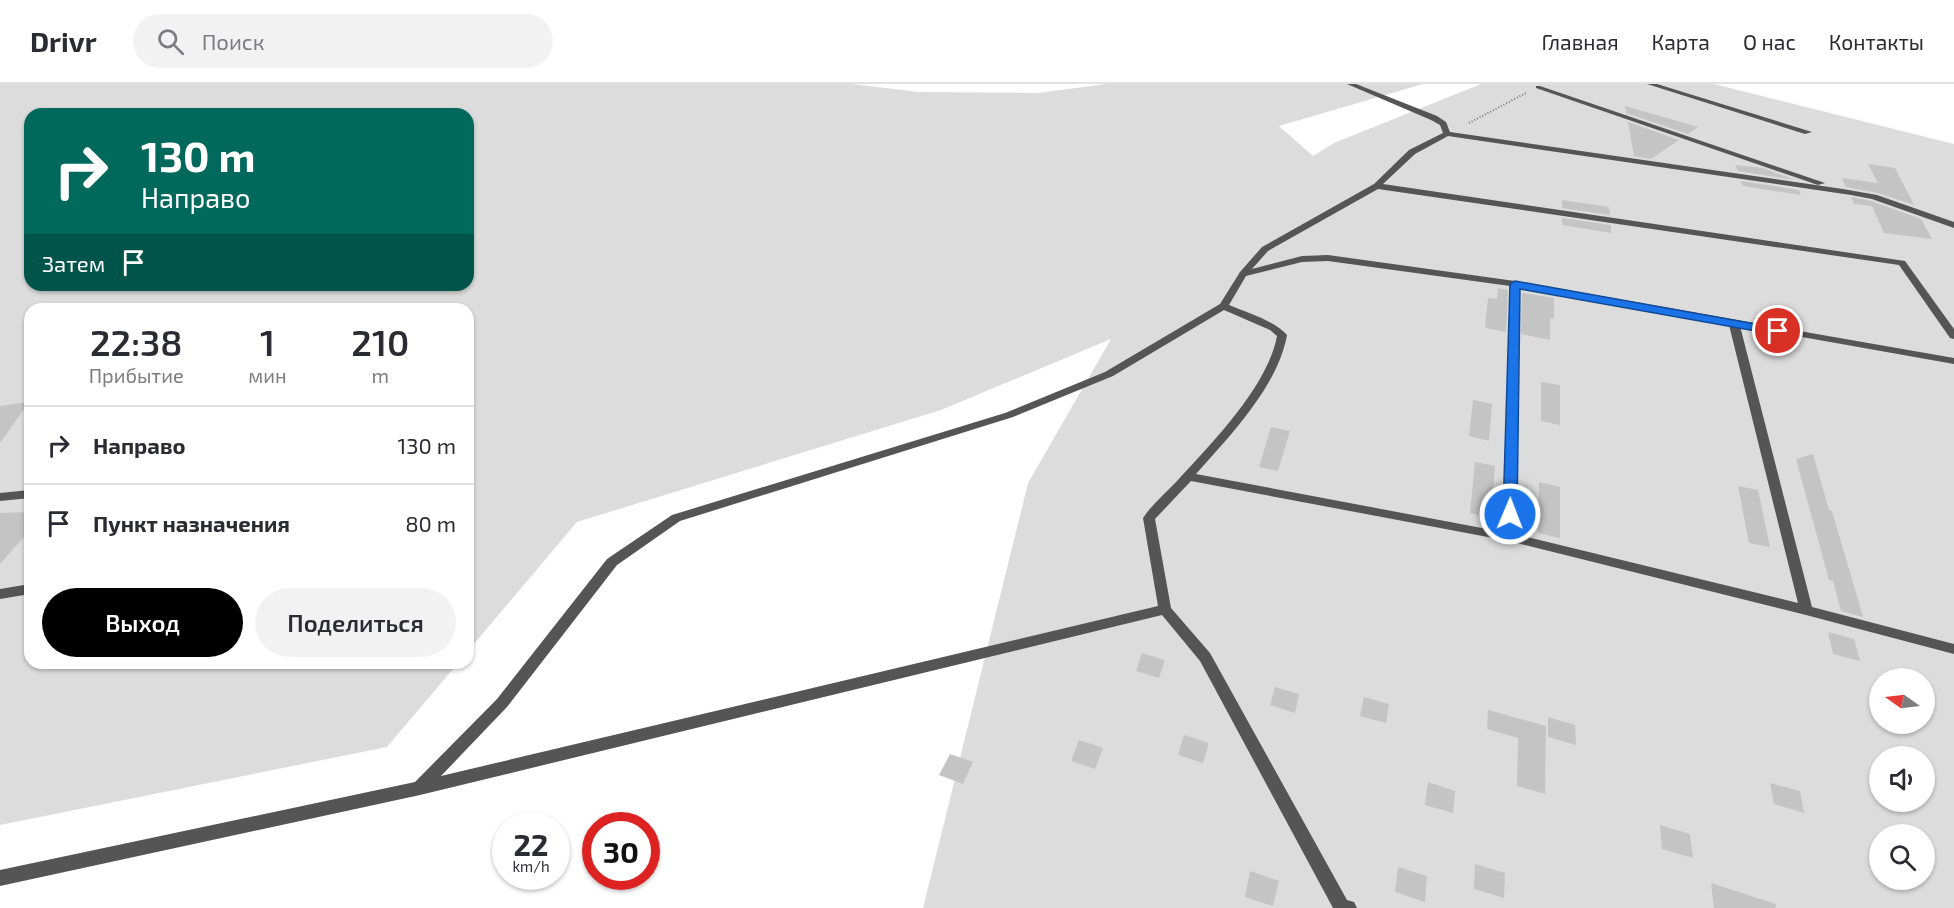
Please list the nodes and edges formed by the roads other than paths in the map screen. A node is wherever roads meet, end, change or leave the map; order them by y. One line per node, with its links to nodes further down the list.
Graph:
1 (1350, 84): 5 (street)
2 (1650, 84): 4 (street)
3 (1538, 87): 7 (street)
4 (1808, 132)
5 (1447, 134): 6 (street); 7 (street)
6 (1377, 186): 9 (street); 13 (street)
7 (1850, 193): 8 (street)
8 (1954, 225)
9 (1243, 274): 10 (street); 11 (street)
10 (1515, 284): 12 (street); 18 (street)
11 (1224, 306): 15 (street); 24 (street)
12 (1734, 324): 14 (street); 22 (street)
13 (1954, 336)
14 (1954, 361)
15 (1190, 477): 18 (street); 21 (street)
16 (24, 494): 17 (street)
17 (0, 496)
18 (1509, 537): 22 (street)
19 (24, 590): 20 (street)
20 (0, 594)
21 (1165, 609): 24 (street); 26 (street)
22 (1806, 610): 23 (street)
23 (1954, 649)
24 (420, 788): 25 (street)
25 (0, 878)
26 (1348, 908)

